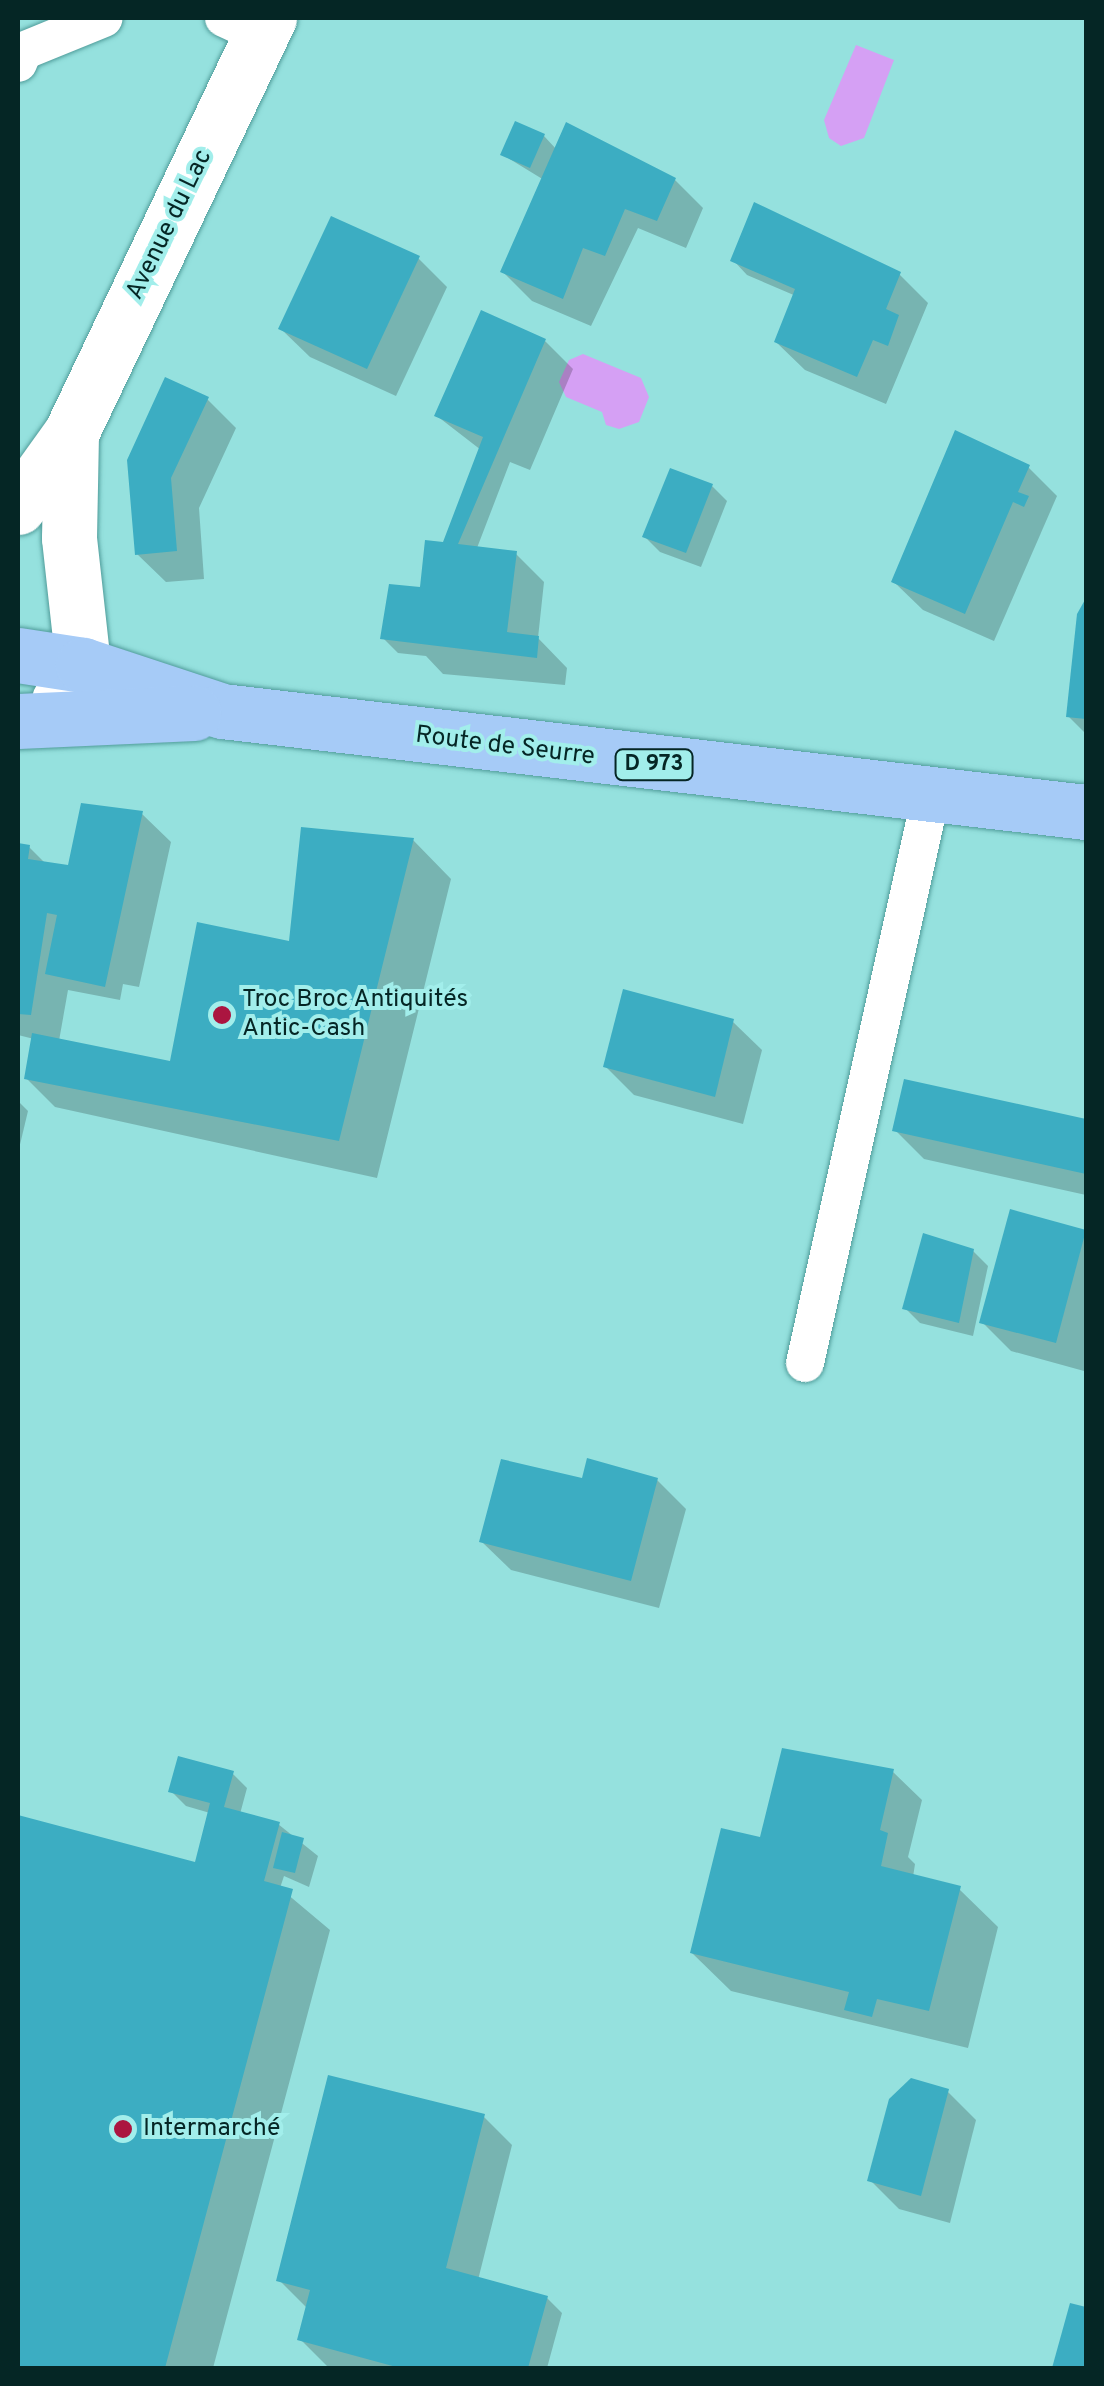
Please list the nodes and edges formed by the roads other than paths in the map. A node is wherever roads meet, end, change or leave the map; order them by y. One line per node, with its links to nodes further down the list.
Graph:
1 (104, 18): 3 (lane)
2 (252, 23): 4 (main road, Avenue du Lac)
3 (18, 64)
4 (71, 433): 5 (main road, Avenue du Lac); 7 (main road, Avenue du Lac)
5 (18, 506)
6 (18, 655): 7 (main road, Route de Seurre / D 973)
7 (83, 664): 8 (main road, Route de Seurre / D 973); 9 (main road)
8 (222, 711): 9 (main road, Route de Seurre / D 973); 10 (main road, Route de Seurre / D 973)
9 (24, 721)
10 (931, 795): 11 (main road, Route de Seurre / D 973); 12 (lane)
11 (1086, 812)
12 (805, 1363)

